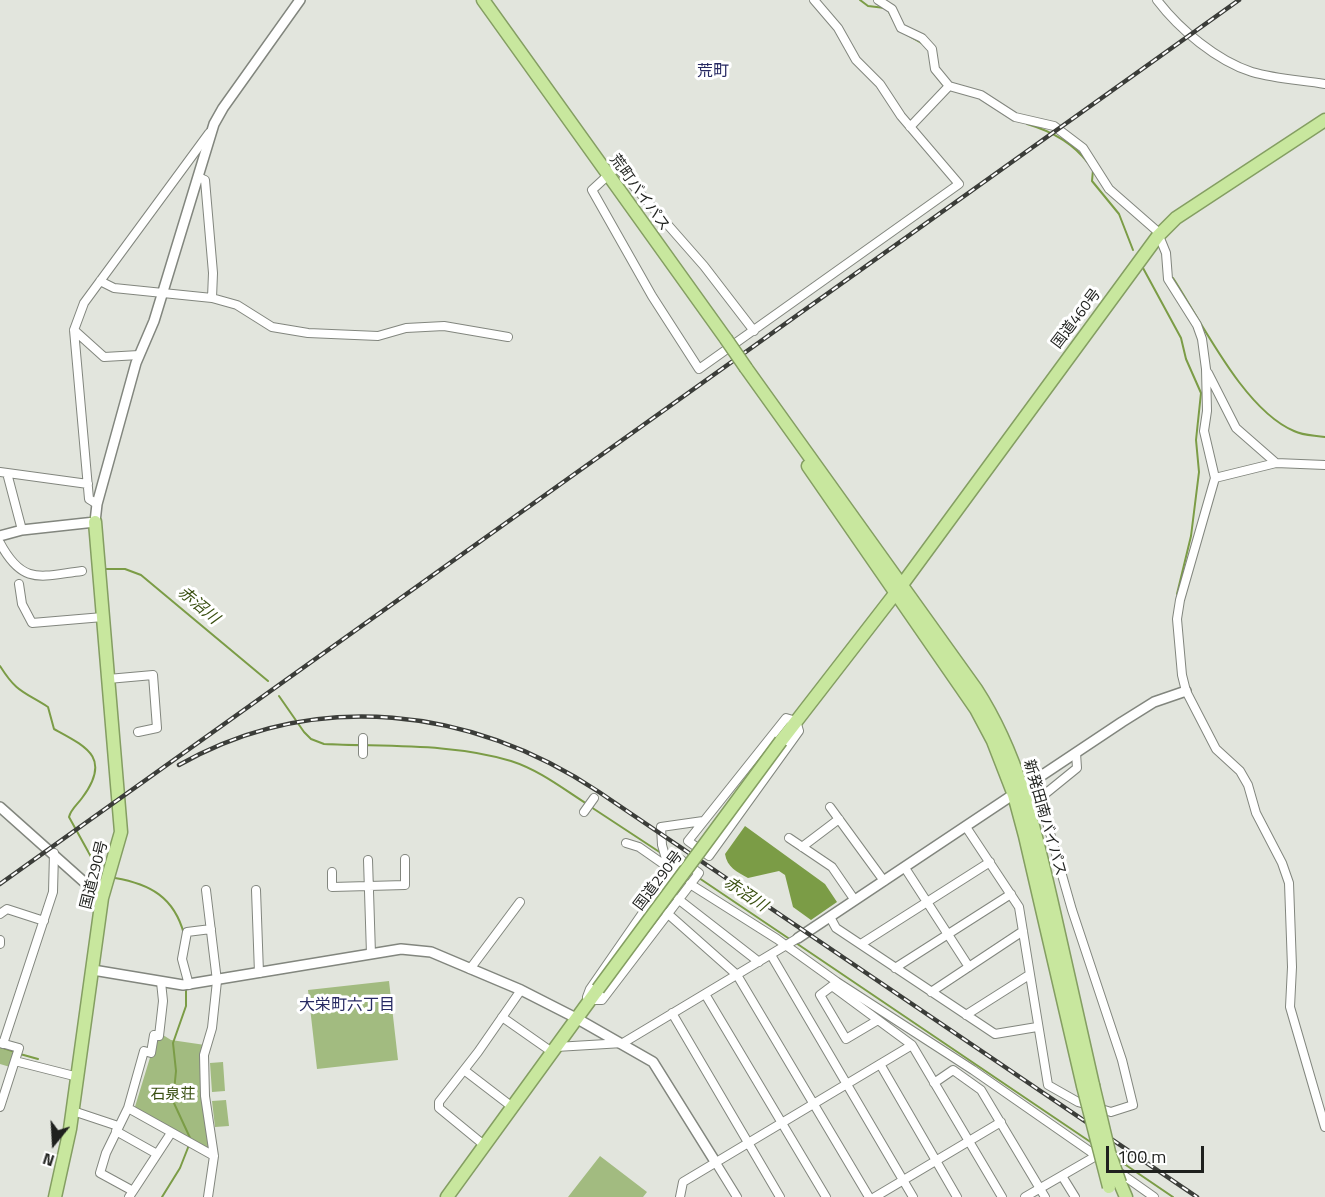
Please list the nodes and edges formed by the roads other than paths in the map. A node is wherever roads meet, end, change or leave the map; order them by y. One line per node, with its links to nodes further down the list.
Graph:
1 (300, 0): 10 (street)
2 (483, 0): 11 (highway, 荒町バイパス)
3 (814, 0): 9 (street)
4 (878, 0): 7 (street)
5 (1157, 0): 6 (street)
6 (1325, 84)
7 (949, 86): 9 (street); 13 (street)
8 (1325, 120): 13 (highway, 国道460号)
9 (910, 127): 18 (street)
10 (213, 128): 12 (street); 14 (street)
11 (608, 174): 18 (street); 18 (street); 34 (highway, 荒町バイパス, bridge)
12 (198, 177): 15 (street); 16 (street)
13 (1158, 236): 21 (street); 34 (highway, 国道460号)
14 (100, 281): 15 (street); 17 (street)
15 (162, 293): 16 (street); 20 (street)
16 (212, 298): 19 (street)
17 (74, 330): 20 (street); 26 (street)
18 (754, 331)
19 (508, 337)
20 (139, 355): 27 (street)
21 (1206, 369): 22 (street); 25 (street)
22 (1275, 463): 23 (street); 25 (street)
23 (1325, 465)
24 (4, 473): 26 (street); 29 (street)
25 (1215, 478): 37 (street)
26 (88, 484): 27 (street)
27 (97, 504): 28 (street)
28 (95, 522): 29 (street); 35 (highway, 国道290号)
29 (22, 530): 30 (street)
30 (0, 536)
31 (0, 543): 32 (street)
32 (82, 571)
33 (19, 584): 35 (street)
34 (898, 590): 38 (highway, 国道290号); 43 (highway, 新発田南バイパス)
35 (103, 617): 36 (highway, 国道290号)
36 (108, 679): 39 (street); 67 (highway, 国道290号)
37 (1186, 691): 41 (street); 123 (street)
38 (796, 721): 49 (street); 49 (street); 99 (highway, 国道290号, bridge)
39 (138, 732)
40 (363, 738): 42 (street)
41 (1076, 753): 43 (street); 105 (street)
42 (363, 754)
43 (1019, 792): 50 (street); 137 (highway, 新発田南バイパス, bridge)
44 (594, 798): 47 (street)
45 (0, 807): 54 (street)
46 (830, 807): 48 (street)
47 (584, 812)
48 (839, 819): 53 (street); 61 (street)
49 (703, 821): 59 (street)
50 (966, 827): 57 (street); 58 (street)
51 (789, 838): 53 (street)
52 (626, 843): 59 (street)
53 (802, 847): 69 (street)
54 (54, 853): 67 (street); 75 (street)
55 (405, 859): 63 (street)
56 (368, 860): 63 (street)
57 (990, 862): 66 (street); 71 (street)
58 (905, 868): 61 (street); 71 (street)
59 (669, 871): 62 (street); 99 (street)
60 (332, 872): 63 (street)
61 (884, 881): 69 (street)
62 (690, 885): 68 (street); 81 (street)
63 (368, 887): 82 (street)
64 (206, 890): 76 (street)
65 (256, 890): 89 (street)
66 (1011, 894): 77 (street); 78 (street)
67 (102, 898): 88 (highway, 国道290号)
68 (678, 899): 72 (street); 84 (street)
69 (854, 899): 74 (street)
70 (520, 902): 87 (street)
71 (927, 902): 78 (street); 80 (street)
72 (667, 913): 90 (street); 99 (street)
73 (0, 914): 75 (street)
74 (830, 917): 79 (street); 80 (street)
75 (44, 921): 107 (street)
76 (211, 928): 92 (street); 95 (street)
77 (1023, 931): 85 (street); 91 (street)
78 (948, 934): 85 (street); 86 (street)
79 (798, 938): 81 (street)
80 (861, 944): 86 (street)
81 (785, 947): 83 (street); 94 (street)
82 (371, 954): 87 (street); 89 (street)
83 (771, 955): 84 (street); 114 (street)
84 (759, 962): 90 (street)
85 (969, 967): 97 (street)
86 (896, 968): 97 (street)
87 (470, 969): 96 (street)
88 (93, 970): 93 (street); 113 (highway, 国道290号)
89 (259, 973): 92 (street)
90 (737, 975): 98 (street); 116 (street)
91 (1029, 975): 101 (street); 105 (street)
92 (216, 981): 95 (street); 130 (street)
93 (161, 982): 95 (street); 119 (street)
94 (834, 984): 104 (street); 104 (street); 131 (street)
95 (186, 985)
96 (521, 990): 102 (street); 103 (street)
97 (931, 992): 101 (street)
98 (705, 994): 100 (street); 122 (street)
99 (590, 1000): 103 (highway, 国道290号)
100 (672, 1013): 106 (street); 127 (street)
101 (966, 1015): 105 (street)
102 (502, 1017): 109 (street); 112 (street)
103 (576, 1018): 106 (street); 109 (highway, 国道290号)
104 (878, 1020): 108 (street)
105 (1037, 1027)
106 (622, 1043): 109 (street); 133 (street)
107 (2, 1044): 110 (street)
108 (912, 1045): 111 (street); 115 (street)
109 (553, 1050): 117 (highway, 国道290号)
110 (15, 1061): 113 (street); 118 (street)
111 (880, 1064): 114 (street); 132 (street)
112 (464, 1070): 117 (street); 128 (street)
113 (78, 1077): 120 (highway, 国道290号)
114 (848, 1083): 116 (street); 135 (street)
115 (934, 1083): 121 (street); 126 (street)
116 (814, 1104): 122 (street); 146 (street)
117 (512, 1106): 128 (highway, 国道290号)
118 (0, 1107)
119 (128, 1108): 124 (street); 125 (street)
120 (73, 1111): 124 (street); 139 (highway, 国道290号)
121 (1000, 1122): 126 (street); 136 (street)
122 (782, 1123): 127 (street); 145 (street)
123 (1325, 1127)
124 (117, 1128): 129 (street); 138 (street)
125 (171, 1133): 129 (street); 130 (street)
126 (969, 1141): 132 (street); 150 (street)
127 (749, 1143): 133 (street); 144 (street)
128 (484, 1145): 141 (highway, 国道290号)
129 (157, 1154): 138 (street)
130 (214, 1156): 140 (street)
131 (1096, 1156): 134 (street); 155 (street)
132 (935, 1161): 135 (street); 149 (street)
133 (716, 1163): 142 (street); 143 (street)
134 (1062, 1176): 136 (street); 153 (street)
135 (903, 1180): 147 (street); 148 (street)
136 (1040, 1188): 151 (street); 152 (street)
137 (1114, 1189): 154 (highway)
138 (131, 1194)
139 (55, 1197)
140 (208, 1197)
141 (447, 1197)
142 (680, 1197)
143 (736, 1197)
144 (780, 1197)
145 (826, 1197)
146 (869, 1197)
147 (875, 1197)
148 (913, 1197)
149 (957, 1197)
150 (1002, 1197)
151 (1026, 1197)
152 (1045, 1197)
153 (1075, 1197)
154 (1126, 1197)
155 (1154, 1197)

